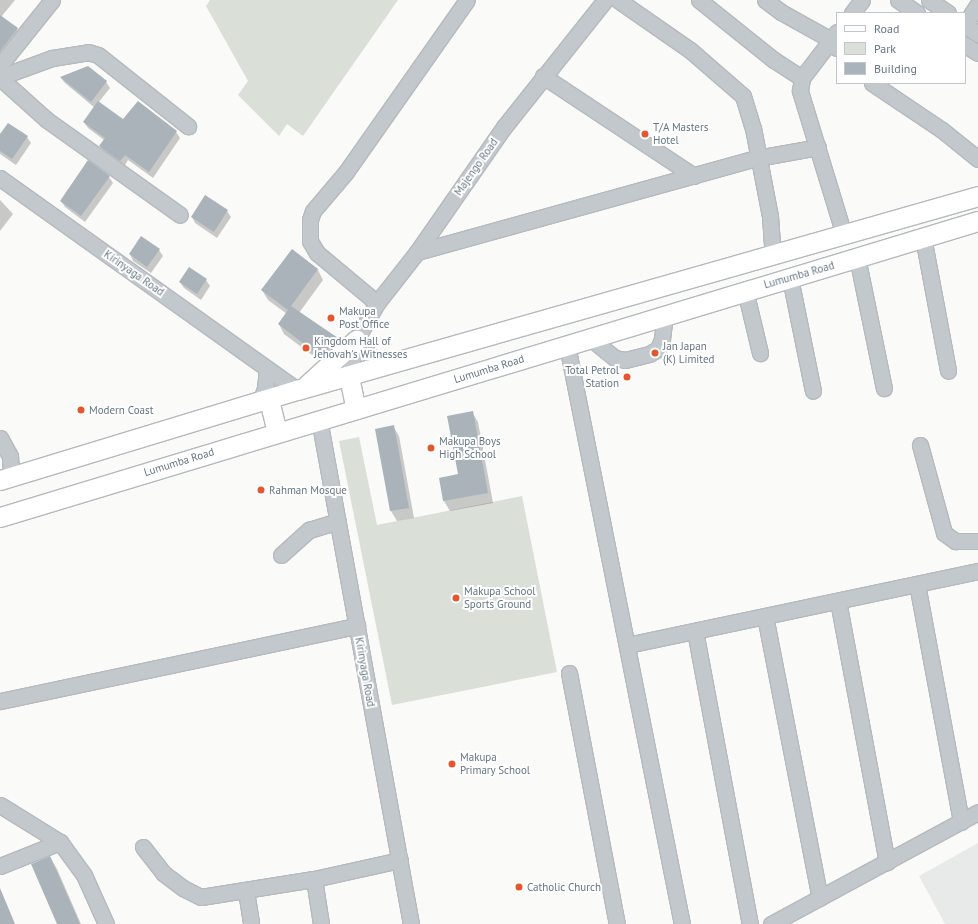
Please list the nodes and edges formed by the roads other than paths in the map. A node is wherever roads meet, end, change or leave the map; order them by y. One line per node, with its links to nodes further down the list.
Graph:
1 (52, 0): 20 (street)
2 (467, 0): 41 (street)
3 (605, 0): 21 (street, Majengo Road)
4 (618, 0): 27 (street)
5 (700, 0): 23 (street)
6 (765, 0): 17 (street)
7 (862, 0): 11 (street)
8 (898, 0): 12 (street)
9 (929, 0): 13 (street)
10 (978, 4): 14 (street)
11 (853, 12)
12 (916, 12)
13 (947, 12)
14 (966, 22)
15 (966, 25): 16 (street)
16 (978, 34)
17 (835, 40): 23 (street)
18 (966, 45): 19 (street)
19 (978, 54)
20 (0, 65)
21 (543, 76): 29 (street); 36 (street, Majengo Road)
22 (0, 78): 25 (street); 32 (street)
23 (802, 78): 26 (street)
24 (873, 84): 28 (street)
25 (188, 126)
26 (818, 147): 27 (street); 34 (street)
27 (758, 158): 29 (street); 37 (street)
28 (978, 159)
29 (694, 176): 36 (street)
30 (0, 178): 48 (street, Kirinyaga Road)
31 (978, 196): 34 (main road)
32 (180, 215)
33 (978, 221): 35 (main road, Lumumba Road)
34 (844, 235): 37 (main road)
35 (923, 237): 38 (main road, Lumumba Road); 49 (street)
36 (417, 252): 41 (street, Majengo Road)
37 (773, 255): 47 (main road)
38 (857, 257): 39 (main road, Lumumba Road); 51 (street)
39 (790, 278): 40 (main road, Lumumba Road); 53 (street)
40 (745, 290): 42 (main road, Lumumba Road); 46 (street)
41 (377, 303): 44 (street, Majengo Road)
42 (665, 315): 43 (main road, Lumumba Road); 43 (street)
43 (590, 338): 45 (main road, Lumumba Road)
44 (356, 340): 47 (street); 50 (street, Majengo Road); 52 (main road)
45 (567, 345): 55 (main road, Lumumba Road); 71 (street)
46 (760, 353)
47 (382, 368): 50 (main road)
48 (267, 369): 52 (street, Kirinyaga Road); 54 (street)
49 (948, 371)
50 (349, 377): 52 (main road); 55 (main road)
51 (884, 388)
52 (299, 390): 54 (main road)
53 (813, 391)
54 (264, 401): 57 (main road); 60 (main road)
55 (356, 409): 56 (main road, Lumumba Road)
56 (319, 419): 57 (main road, Lumumba Road); 62 (street, Kirinyaga Road)
57 (277, 432): 61 (main road, Lumumba Road)
58 (0, 438): 60 (street)
59 (920, 445): 63 (street)
60 (5, 478)
61 (0, 517)
62 (338, 521): 64 (street); 69 (street, Kirinyaga Road)
63 (978, 541)
64 (281, 555)
65 (978, 571): 66 (street)
66 (918, 584): 67 (street); 76 (street)
67 (838, 601): 68 (street); 80 (street)
68 (766, 616): 70 (street); 84 (street)
69 (357, 626): 73 (street); 79 (street, Kirinyaga Road)
70 (695, 631): 71 (street); 91 (street)
71 (627, 645): 90 (street)
72 (569, 673): 89 (street)
73 (0, 701)
74 (0, 805): 77 (street)
75 (978, 812): 76 (street)
76 (961, 822): 80 (street)
77 (60, 842): 81 (street); 85 (street)
78 (143, 847): 83 (street)
79 (400, 860): 82 (street); 88 (street, Kirinyaga Road)
80 (887, 862): 84 (street)
81 (0, 866)
82 (314, 879): 83 (street); 87 (street)
83 (246, 891): 86 (street)
84 (820, 898): 92 (street)
85 (106, 924)
86 (251, 924)
87 (321, 924)
88 (411, 924)
89 (617, 924)
90 (682, 924)
91 (750, 924)
92 (771, 924)

